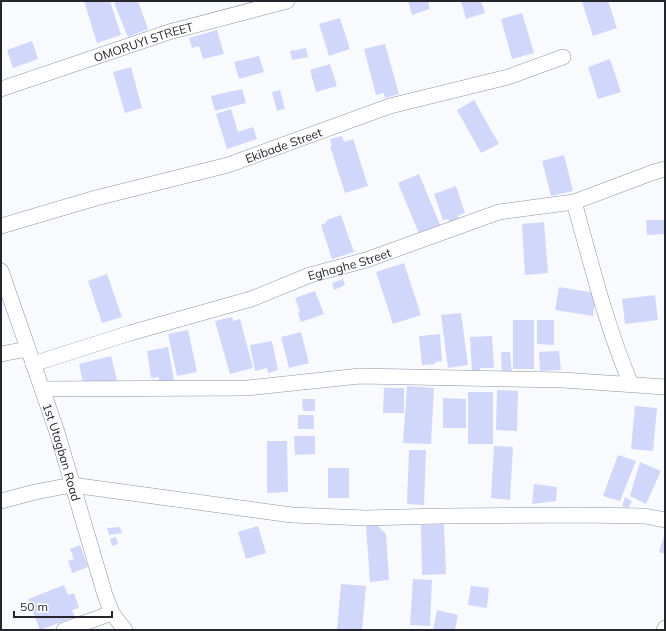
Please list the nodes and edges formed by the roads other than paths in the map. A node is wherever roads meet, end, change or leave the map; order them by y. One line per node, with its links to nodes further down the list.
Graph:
1 (287, 1): 3 (street, OMORUYI STREET)
2 (563, 57): 6 (street, Ekibade Street)
3 (1, 89)
4 (665, 169): 5 (street, Eghaghe Street)
5 (574, 202): 10 (street, Eghaghe Street); 11 (street)
6 (1, 226)
7 (1, 271): 8 (street, 1st Utagban Road)
8 (28, 349): 9 (street); 10 (street, 1st Utagban Road)
9 (1, 354)
10 (33, 364): 13 (street, 1st Utagban Road)
11 (631, 384): 12 (street); 13 (street)
12 (665, 387)
13 (42, 389): 14 (street, 1st Utagban Road)
14 (72, 486): 15 (street); 16 (street); 17 (street, 1st Utagban Road)
15 (1, 501)
16 (665, 520)
17 (112, 613): 18 (street); 19 (street, 1st Utagban Road)
18 (64, 630)
19 (125, 630)

